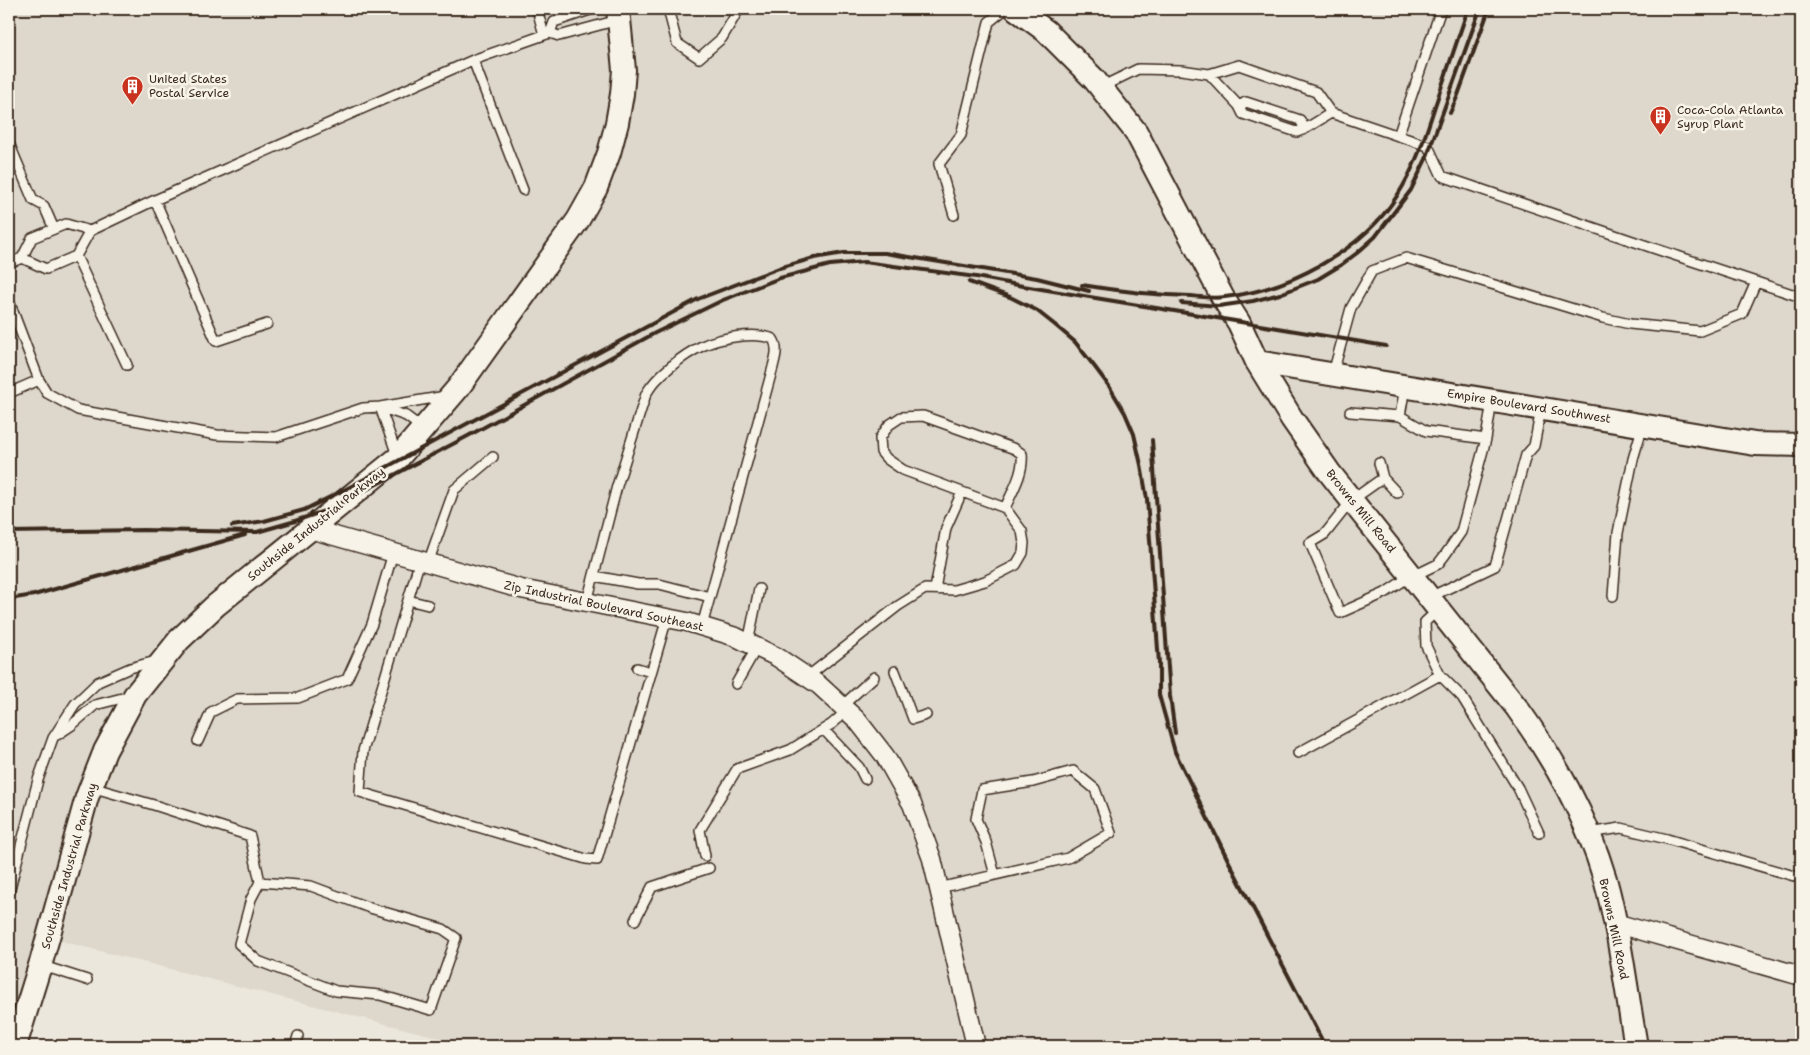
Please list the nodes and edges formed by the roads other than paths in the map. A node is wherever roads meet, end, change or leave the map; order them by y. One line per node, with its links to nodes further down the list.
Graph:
1 (537, 9): 9 (lane)
2 (594, 9): 9 (lane)
3 (668, 9): 4 (lane)
4 (739, 9)
5 (1005, 9): 18 (lane)
6 (1016, 9): 12 (street, Browns Mill Road)
7 (1441, 9): 14 (lane)
8 (619, 14): 9 (lane); 34 (street, Southside Industrial Parkway)
9 (547, 34): 10 (lane)
10 (473, 60): 16 (lane); 17 (lane)
11 (1209, 74): 12 (lane); 13 (lane); 13 (lane)
12 (1100, 87): 28 (street, Browns Mill Road)
13 (1332, 113): 14 (lane)
14 (1398, 136): 24 (lane)
15 (9, 143): 19 (lane)
16 (523, 190)
17 (155, 200): 20 (lane); 27 (lane)
18 (954, 215)
19 (54, 229): 20 (lane); 22 (lane)
20 (90, 230): 21 (lane)
21 (76, 256): 22 (lane); 29 (lane)
22 (22, 258): 23 (lane)
23 (9, 263)
24 (1756, 282): 25 (lane); 30 (lane)
25 (1801, 297)
26 (9, 302): 31 (lane)
27 (267, 324)
28 (1257, 362): 30 (street, Empire Boulevard Southwest); 50 (street, Browns Mill Road)
29 (127, 365)
30 (1332, 374): 32 (street, Empire Boulevard Southwest)
31 (39, 380): 33 (lane); 36 (lane)
32 (1405, 386): 35 (street, Empire Boulevard Southwest); 39 (lane)
33 (9, 394)
34 (451, 395): 36 (lane); 41 (street, Southside Industrial Parkway)
35 (1492, 400): 37 (street, Empire Boulevard Southwest); 42 (lane)
36 (380, 407): 41 (lane); 45 (lane)
37 (1541, 409): 40 (street, Empire Boulevard Southwest); 63 (lane)
38 (1350, 412): 39 (lane)
39 (1400, 416): 42 (lane)
40 (1643, 425): 43 (street, Empire Boulevard Southwest); 59 (lane)
41 (422, 429): 45 (street, Southside Industrial Parkway)
42 (1486, 439): 56 (lane)
43 (1801, 445)
44 (492, 457): 54 (lane)
45 (398, 458): 52 (street, Southside Industrial Parkway)
46 (1379, 463): 47 (lane)
47 (1383, 478): 49 (lane); 50 (lane)
48 (962, 492): 51 (lane); 51 (lane); 58 (lane)
49 (1398, 492)
50 (1352, 500): 56 (street, Browns Mill Road); 56 (lane)
51 (1005, 508): 58 (lane)
52 (310, 529): 53 (street, Zip Industrial Boulevard Southeast); 68 (street, Southside Industrial Parkway)
53 (393, 553): 54 (street, Zip Industrial Boulevard Southeast); 81 (lane)
54 (424, 562): 61 (lane); 62 (street, Zip Industrial Boulevard Southeast)
55 (594, 576): 60 (lane); 60 (lane); 62 (lane)
56 (1413, 576): 63 (street, Browns Mill Road)
57 (759, 589): 67 (lane)
58 (934, 589): 73 (lane)
59 (1613, 596)
60 (710, 597): 66 (lane)
61 (408, 600): 64 (lane); 71 (lane)
62 (587, 602): 65 (street, Zip Industrial Boulevard Southeast)
63 (1434, 603): 72 (lane); 86 (street, Browns Mill Road)
64 (428, 605)
65 (667, 618): 66 (street, Zip Industrial Boulevard Southeast); 71 (lane)
66 (702, 626): 67 (street, Zip Industrial Boulevard Southeast)
67 (753, 645): 73 (street, Zip Industrial Boulevard Southeast); 75 (lane)
68 (164, 660): 76 (street, Southside Industrial Parkway); 80 (lane)
69 (637, 668): 71 (lane)
70 (895, 670): 78 (lane)
71 (651, 672)
72 (1440, 674): 82 (lane); 85 (lane)
73 (807, 677): 77 (street, Zip Industrial Boulevard Southeast)
74 (874, 677): 77 (lane)
75 (736, 684)
76 (135, 695): 80 (lane); 84 (street, Southside Industrial Parkway)
77 (844, 709): 79 (lane); 92 (street, Zip Industrial Boulevard Southeast)
78 (926, 715)
79 (824, 730): 83 (lane); 87 (lane)
80 (53, 738): 93 (lane)
81 (198, 741)
82 (1298, 753)
83 (866, 779)
84 (91, 787): 91 (lane); 96 (street, Southside Industrial Parkway)
85 (1539, 833)
86 (1589, 833): 90 (lane); 95 (street, Browns Mill Road)
87 (705, 856)
88 (709, 868): 94 (lane)
89 (995, 875): 89 (lane); 92 (lane)
90 (1801, 878)
91 (260, 882): 91 (lane)
92 (939, 888): 102 (street, Zip Industrial Boulevard Southeast)
93 (9, 892)
94 (635, 920)
95 (1615, 923): 97 (street); 103 (street, Browns Mill Road)
96 (40, 965): 98 (lane); 100 (street, Southside Industrial Parkway)
97 (1801, 976)
98 (87, 980)
99 (298, 1036): 101 (lane)
100 (14, 1046)
101 (295, 1046)
102 (976, 1046)
103 (1636, 1046)

